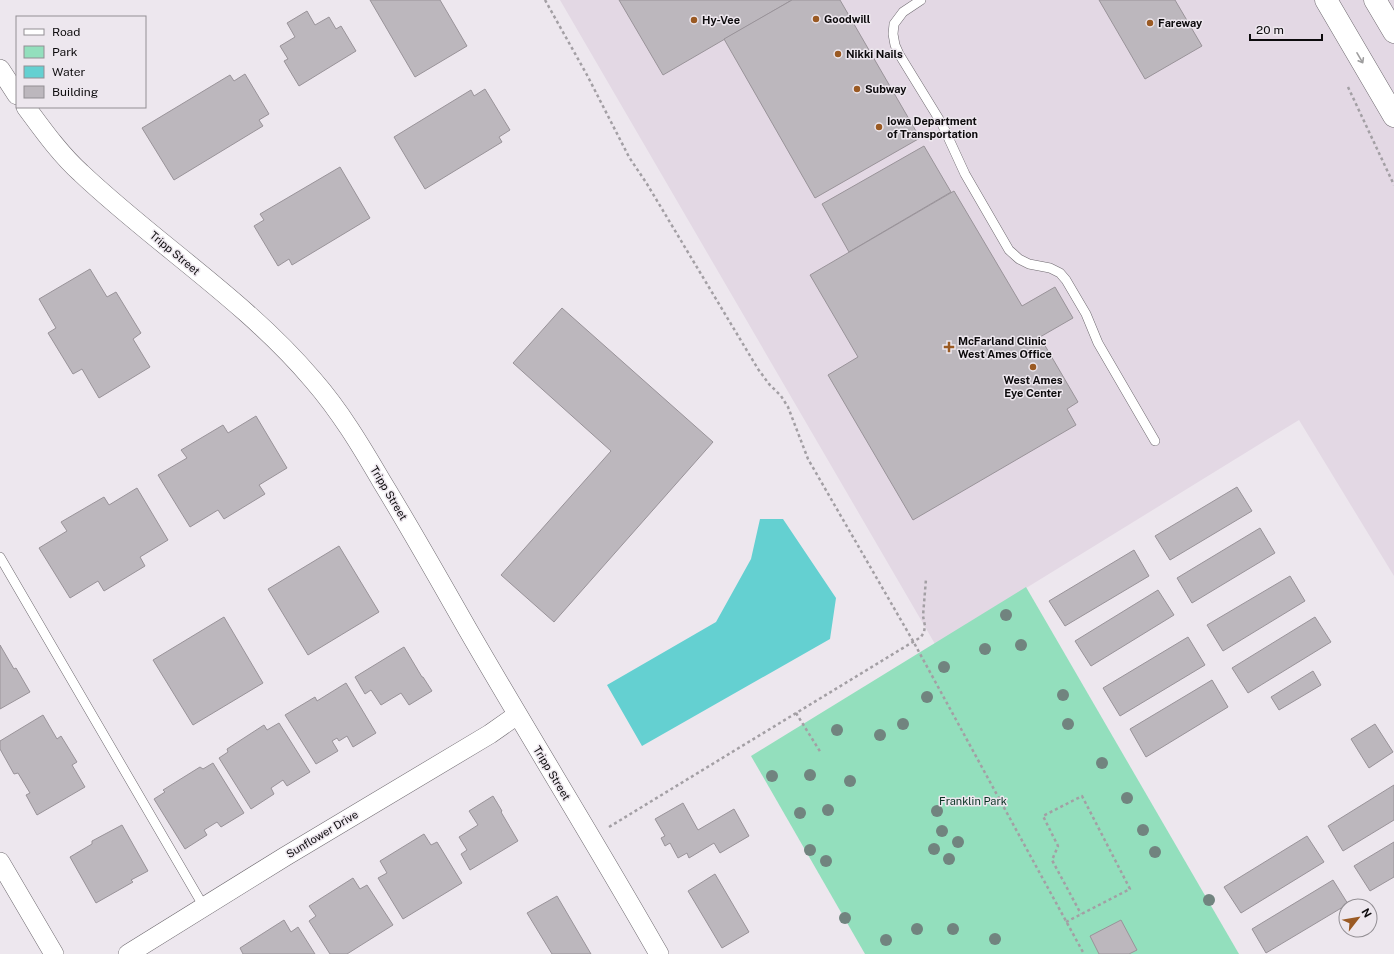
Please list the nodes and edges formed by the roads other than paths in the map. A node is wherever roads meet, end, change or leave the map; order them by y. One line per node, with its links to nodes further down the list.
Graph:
1 (921, 0): 9 (lane)
2 (1326, 0): 8 (main road, one-way to 8)
3 (1375, 0): 4 (main road)
4 (1394, 32)
5 (0, 69): 6 (street)
6 (16, 93)
7 (27, 108): 11 (street, Tripp Street)
8 (1394, 116)
9 (1155, 441)
10 (0, 557): 13 (lane)
11 (517, 715): 13 (street, Sunflower Drive); 16 (street, Tripp Street)
12 (0, 862): 14 (street)
13 (204, 907): 15 (street, Sunflower Drive)
14 (54, 954)
15 (128, 954)
16 (659, 954)

